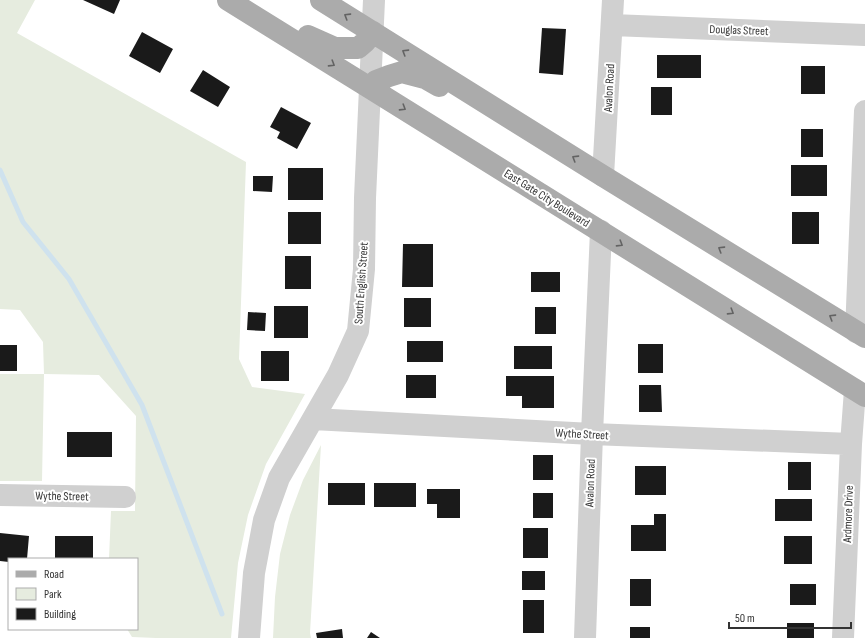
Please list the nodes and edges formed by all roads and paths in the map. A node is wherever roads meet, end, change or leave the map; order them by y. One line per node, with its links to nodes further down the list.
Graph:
1 (228, 0): 9 (main road, East Gate City Boulevard, one-way to 9)
2 (231, 0): 7 (main road)
3 (321, 0): 7 (main road, one-way to 3)
4 (374, 0): 7 (street, South English Street)
5 (613, 0): 6 (street, Avalon Road)
6 (612, 25): 8 (street, Douglas Street); 12 (street, Avalon Road)
7 (373, 32): 9 (street, South English Street); 11 (main road, one-way to 7)
8 (865, 35)
9 (370, 88): 11 (main road); 13 (main road, East Gate City Boulevard, one-way to 13); 16 (street, South English Street)
10 (865, 111): 14 (street)
11 (523, 126): 12 (main road, one-way to 11)
12 (603, 176): 14 (main road, one-way to 12)
13 (601, 231): 15 (main road, East Gate City Boulevard, one-way to 15); 17 (street, Avalon Road)
14 (861, 335)
15 (860, 393): 18 (street, Ardmore Drive)
16 (313, 419): 17 (street, Wythe Street); 21 (street, South English Street)
17 (592, 434): 18 (street, Wythe Street); 22 (street, Avalon Road)
18 (851, 444): 23 (street, Ardmore Drive)
19 (0, 495): 20 (street, Wythe Street)
20 (125, 497)
21 (249, 638)
22 (585, 638)
23 (844, 638)

